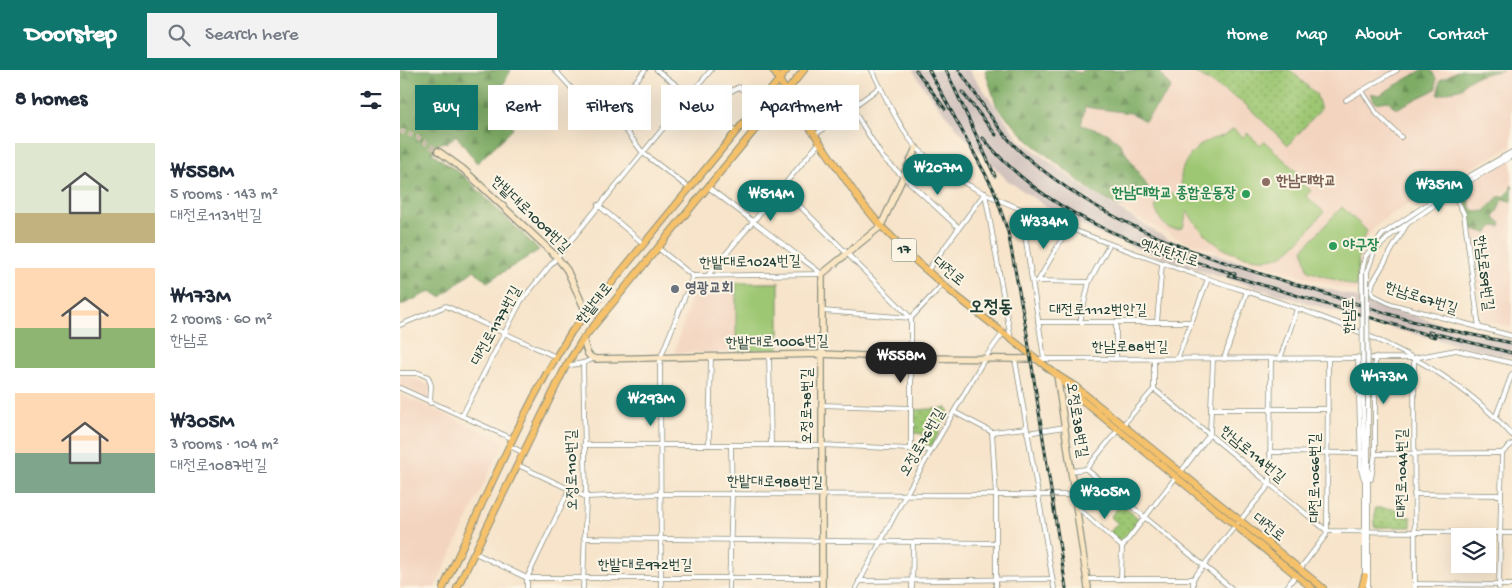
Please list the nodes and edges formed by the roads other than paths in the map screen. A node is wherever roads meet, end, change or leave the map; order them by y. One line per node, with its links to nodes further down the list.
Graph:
1 (555, 70): 11 (street)
2 (644, 70): 12 (street)
3 (657, 70): 13 (street)
4 (711, 70): 14 (street, 대전로1177번길)
5 (773, 70): 10 (main road, 대전로 / 17)
6 (787, 70): 10 (main road, 한밭대로)
7 (804, 70): 17 (main road, 한밭대로)
8 (872, 70): 18 (street, 옛신탄진로)
9 (1397, 70): 19 (street)
10 (779, 79): 15 (main road, 한밭대로); 16 (main road, 대전로 / 17)
11 (569, 85)
12 (632, 85)
13 (676, 85)
14 (699, 85)
15 (774, 85)
16 (782, 85)
17 (792, 85)
18 (880, 86): 21 (street); 34 (street, 옛신탄진로)
19 (1362, 91): 20 (street); 32 (street)
20 (1346, 100)
21 (859, 102)
22 (859, 119): 39 (street)
23 (742, 124): 30 (main road, 한밭대로)
24 (732, 128): 30 (street)
25 (625, 130): 37 (street)
26 (662, 130): 37 (street, 대전로1177번길)
27 (754, 130): 40 (main road, 한밭대로)
28 (812, 130): 31 (main road, 대전로 / 17)
29 (822, 130): 31 (street)
30 (736, 131): 42 (main road, 한밭대로)
31 (815, 135): 33 (main road, 대전로 / 17)
32 (1401, 137)
33 (820, 142): 41 (street); 49 (main road, 대전로 / 17)
34 (916, 148): 39 (street); 44 (street, 옛신탄진로)
35 (438, 151): 58 (street, 한밭대로1009번길)
36 (1512, 152): 154 (street, 한남로, bridge)
37 (643, 153): 42 (street); 45 (street, 대전로1177번길)
38 (1512, 156): 43 (street, 한남로)
39 (903, 179): 49 (street); 50 (street)
40 (708, 186): 47 (street); 55 (main road, 한밭대로)
41 (782, 187): 47 (street); 57 (street)
42 (689, 188): 53 (main road, 한밭대로)
43 (1453, 192): 48 (street, 한남로); 80 (street, 한남로59번길)
44 (985, 193): 46 (street, 옛신탄진로); 50 (street); 85 (street)
45 (598, 205): 53 (street); 58 (street, 대전로1177번길)
46 (1021, 209): 51 (street, 옛신탄진로); 65 (street)
47 (754, 220): 61 (street); 62 (street)
48 (1407, 224): 52 (street, 한남로); 56 (street)
49 (881, 226): 57 (street); 60 (main road, 대전로 / 17)
50 (960, 228): 60 (street)
51 (1068, 228): 54 (street, 옛신탄진로); 66 (street)
52 (1388, 237): 56 (street); 154 (street, 한남로, bridge)
53 (644, 244): 72 (main road, 한밭대로)
54 (1109, 244): 59 (street, 옛신탄진로); 67 (street)
55 (658, 248): 63 (street, 한밭대로1024번길); 84 (main road, 한밭대로)
56 (1392, 248): 80 (street, 한남로67번길)
57 (847, 254): 62 (street); 73 (street)
58 (556, 256): 72 (street, 한밭대로1009번길); 81 (street, 대전로1177번길)
59 (1162, 264): 64 (street, 옛신탄진로); 77 (street, 대전로1112번안길)
60 (927, 271): 68 (main road, 대전로 / 17)
61 (709, 274): 62 (street, 한밭대로1024번길); 63 (street, 한밭대로1024번길)
62 (822, 274): 71 (street, 오정로78번길)
63 (693, 276): 100 (street)
64 (1208, 279): 69 (street, 옛신탄진로); 78 (street)
65 (1032, 281): 66 (street); 74 (street)
66 (1038, 281): 67 (street)
67 (1089, 282): 75 (street)
68 (943, 284): 73 (street); 82 (main road, 대전로 / 17)
69 (1246, 292): 70 (street, 옛신탄진로); 105 (street)
70 (1297, 309): 99 (street, 옛신탄진로); 107 (street)
71 (823, 311): 73 (street); 86 (street, 오정로78번길)
72 (586, 312): 89 (main road, 한밭대로)
73 (910, 318): 93 (street)
74 (1038, 322): 75 (street, 대전로1112번안길); 97 (street)
75 (1080, 322): 76 (street, 대전로1112번안길)
76 (1116, 322): 77 (street, 대전로1112번안길); 101 (street)
77 (1157, 322): 78 (street, 대전로1112번안길)
78 (1191, 322): 103 (street)
79 (400, 325): 81 (street)
80 (1478, 328): 83 (street, 한남로67번길)
81 (504, 333): 89 (street); 123 (street, 대전로1177번길)
82 (1003, 333): 85 (main road, 대전로 / 17); 94 (street, 오정로76번길)
83 (1512, 336)
84 (583, 339): 92 (street); 110 (main road, 한밭대로)
85 (1011, 339): 96 (main road, 대전로 / 17)
86 (821, 354): 88 (street, 한밭대로1006번길); 93 (street, 한밭대로1006번길); 117 (street, 오정로78번길)
87 (711, 356): 88 (street, 한밭대로1006번길); 100 (street, 한밭대로1006번길); 135 (street)
88 (769, 356): 136 (street)
89 (556, 357): 131 (main road, 한밭대로)
90 (1358, 357): 91 (street, 한남로88번길); 98 (street, 한남로88번길); 145 (street)
91 (1375, 357): 99 (street, 한남로88번길); 146 (street)
92 (593, 358): 100 (street, 한밭대로1006번길); 108 (street)
93 (910, 358): 94 (street, 한밭대로1006번길); 118 (street)
94 (985, 358): 95 (street, 한밭대로1006번길); 122 (street, 오정로76번길)
95 (1015, 358): 96 (street, 한밭대로1006번길); 127 (street)
96 (1036, 358): 97 (street, 한남로88번길); 113 (main road, 대전로 / 17)
97 (1044, 358): 101 (street, 한남로88번길)
98 (1328, 358): 107 (street, 한남로88번길); 121 (street, 대전로1066번길)
99 (1414, 358): 109 (street); 124 (street, 옛신탄진로); 147 (street, 대전로1044번길)
100 (660, 359): 132 (street)
101 (1116, 359): 102 (street, 한남로88번길)
102 (1154, 359): 103 (street, 한남로88번길); 115 (street)
103 (1177, 359): 104 (street, 한남로88번길)
104 (1213, 359): 105 (street, 한남로88번길); 119 (street)
105 (1224, 359): 106 (street, 한남로88번길)
106 (1271, 359): 107 (street, 한남로88번길); 120 (street)
107 (1280, 359)
108 (582, 363): 110 (street); 134 (street, 오정로110번길)
109 (1512, 363)
110 (566, 366): 143 (main road, 한밭대로)
111 (400, 373): 116 (street)
112 (1512, 374): 124 (street)
113 (1057, 375): 125 (street, 오정로38번길); 126 (main road, 대전로 / 17)
114 (400, 388): 116 (street)
115 (1154, 389): 126 (street); 129 (street, 한남로114번길)
116 (430, 403): 123 (street)
117 (821, 404): 118 (street); 137 (street, 오정로78번길)
118 (911, 408): 140 (street)
119 (1212, 409): 120 (street); 129 (street)
120 (1271, 409): 121 (street); 142 (street)
121 (1328, 409): 144 (street, 대전로1066번길)
122 (954, 412): 128 (street); 141 (street, 오정로76번길)
123 (462, 416): 131 (street)
124 (1496, 416): 130 (street, 옛신탄진로)
125 (1064, 427): 127 (street); 151 (street, 오정로38번길)
126 (1120, 428): 150 (street); 152 (main road, 대전로 / 17)
127 (1027, 430): 128 (street); 163 (street)
128 (992, 432): 162 (street)
129 (1210, 434): 152 (street); 153 (street, 한남로114번길)
130 (1512, 435)
131 (513, 439): 138 (main road, 한밭대로)
132 (661, 444): 134 (street); 135 (street); 156 (street)
133 (1512, 444): 148 (street)
134 (584, 445): 165 (street, 오정로110번길)
135 (709, 445): 139 (street)
136 (771, 445): 137 (street); 139 (street)
137 (821, 445): 140 (street); 159 (street, 오정로78번길)
138 (510, 446): 143 (street); 201 (main road, 한밭대로)
139 (731, 446): 157 (street)
140 (911, 450): 141 (street)
141 (932, 450): 161 (street, 오정로76번길)
142 (1270, 452): 144 (street); 153 (street)
143 (524, 453): 149 (main road, 한밭대로)
144 (1328, 453): 145 (street); 169 (street, 대전로1066번길)
145 (1360, 453): 154 (street)
146 (1375, 454): 147 (street); 154 (street)
147 (1414, 454): 148 (street); 158 (street, 대전로1044번길)
148 (1502, 454): 160 (street)
149 (518, 465): 155 (street, 한밭대로988번길); 182 (main road, 한밭대로)
150 (1086, 469): 151 (street); 167 (street)
151 (1071, 471): 164 (street, 오정로38번길)
152 (1178, 475): 167 (street); 168 (main road, 대전로 / 17)
153 (1270, 484): 168 (street); 169 (street, 한남로114번길)
154 (1367, 484): 170 (street, 한남로)
155 (569, 490): 165 (street, 한밭대로988번길); 187 (street)
156 (660, 494): 157 (street, 한밭대로988번길); 165 (street, 한밭대로988번길); 176 (street)
157 (732, 494): 159 (street, 한밭대로988번길); 175 (street)
158 (1414, 494): 160 (street); 171 (street, 대전로1044번길)
159 (820, 495): 161 (street, 한밭대로988번길); 177 (street, 오정로78번길)
160 (1500, 495): 172 (street)
161 (905, 496): 162 (street, 한밭대로988번길); 178 (street, 오정로76번길)
162 (996, 496): 163 (street, 한밭대로988번길); 180 (street)
163 (1038, 496): 164 (street, 한밭대로988번길); 191 (street)
164 (1075, 496): 166 (street, 오정로38번길)
165 (586, 497): 174 (street, 오정로110번길)
166 (1076, 507): 181 (street); 192 (street, 오정로38번길)
167 (1145, 518): 181 (street); 183 (street)
168 (1237, 524): 183 (street); 184 (main road, 대전로 / 17)
169 (1327, 531): 170 (street); 184 (street, 대전로1066번길)
170 (1366, 533): 171 (street); 185 (street, 한남로); 219 (street, 한남로)
171 (1414, 533): 172 (street); 199 (street, 대전로1044번길)
172 (1499, 533): 173 (street); 200 (street)
173 (1512, 533)
174 (584, 538): 176 (street); 186 (street, 오정로110번길)
175 (730, 539): 176 (street); 177 (street); 189 (street)
176 (661, 540): 188 (street)
177 (820, 540): 178 (street); 190 (street, 오정로78번길)
178 (881, 541): 179 (street); 196 (street, 오정로76번길)
179 (913, 542): 180 (street); 197 (street)
180 (996, 543): 195 (street)
181 (1122, 547): 193 (street)
182 (475, 553): 187 (street, 한밭대로972번길); 202 (main road, 한밭대로)
183 (1204, 566): 194 (street); 214 (street)
184 (1298, 572): 215 (street, 대전로1066번길); 216 (main road, 대전로 / 17); 217 (main road, 대전로 / 17)
185 (1365, 576): 218 (main road)
186 (583, 577): 187 (street, 한밭대로972번길); 188 (street, 한밭대로972번길); 204 (street, 오정로110번길)
187 (527, 578): 203 (street)
188 (662, 578): 189 (street, 한밭대로972번길); 205 (street)
189 (729, 578): 190 (street, 한밭대로972번길); 206 (street)
190 (822, 578): 207 (street, 오정로78번길)
191 (1052, 579): 195 (street); 211 (street)
192 (1087, 579): 193 (street); 212 (street, 오정로38번길)
193 (1122, 579): 194 (street)
194 (1193, 579): 213 (street)
195 (996, 580): 197 (street); 210 (street)
196 (859, 581): 197 (street); 208 (street, 오정로76번길)
197 (913, 581): 209 (street)
198 (1512, 585): 200 (street)
199 (1415, 586): 200 (street)
200 (1499, 587)
201 (443, 588)
202 (457, 588)
203 (527, 588)
204 (583, 588)
205 (662, 588)
206 (729, 588)
207 (822, 588)
208 (856, 588)
209 (912, 588)
210 (996, 588)
211 (1054, 588)
212 (1088, 588)
213 (1193, 588)
214 (1231, 588)
215 (1286, 588)
216 (1312, 588)
217 (1324, 588)
218 (1363, 588)
219 (1368, 588)

